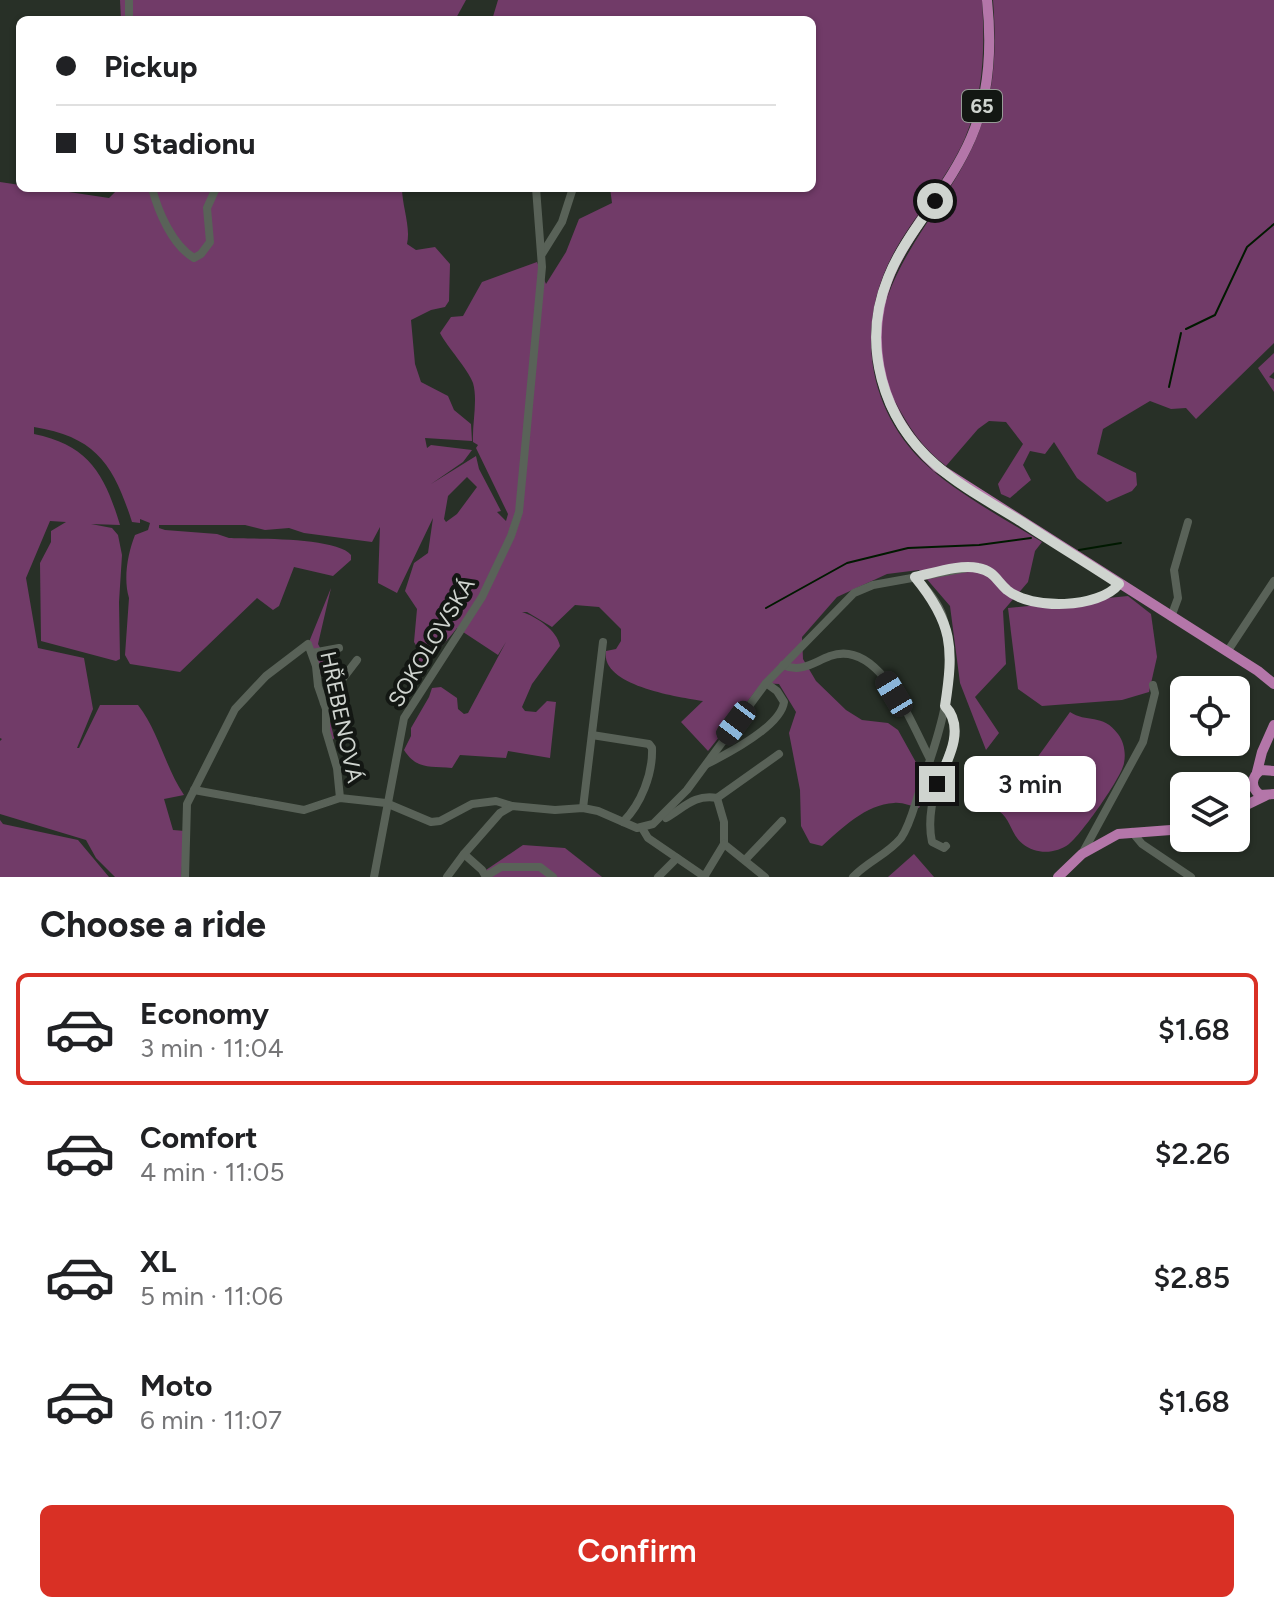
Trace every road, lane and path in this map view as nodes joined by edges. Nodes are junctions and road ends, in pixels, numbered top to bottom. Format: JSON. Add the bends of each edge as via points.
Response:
{"nodes":[{"id":1,"x":987,"y":0,"type":"edge"},
{"id":2,"x":153,"y":192,"type":"edge"},
{"id":3,"x":214,"y":192,"type":"edge"},
{"id":4,"x":536,"y":192,"type":"edge"},
{"id":5,"x":572,"y":192,"type":"edge"},
{"id":6,"x":542,"y":254,"type":"junction"},
{"id":7,"x":1188,"y":522,"type":"dead end"},
{"id":8,"x":915,"y":577,"type":"junction"},
{"id":9,"x":1274,"y":581,"type":"edge"},
{"id":10,"x":1119,"y":584,"type":"junction"},
{"id":11,"x":1171,"y":617,"type":"junction"},
{"id":12,"x":603,"y":642,"type":"dead end"},
{"id":13,"x":310,"y":648,"type":"junction"},
{"id":14,"x":339,"y":648,"type":"dead end"},
{"id":15,"x":1227,"y":652,"type":"junction"},
{"id":16,"x":357,"y":660,"type":"dead end"},
{"id":17,"x":783,"y":665,"type":"junction"},
{"id":18,"x":766,"y":683,"type":"junction"},
{"id":19,"x":1274,"y":684,"type":"edge"},
{"id":20,"x":1153,"y":685,"type":"dead end"},
{"id":21,"x":324,"y":703,"type":"junction"},
{"id":22,"x":945,"y":706,"type":"junction"},
{"id":23,"x":1274,"y":725,"type":"edge"},
{"id":24,"x":592,"y":735,"type":"junction"},
{"id":25,"x":1264,"y":747,"type":"junction"},
{"id":26,"x":779,"y":754,"type":"dead end"},
{"id":27,"x":930,"y":760,"type":"junction"},
{"id":28,"x":706,"y":764,"type":"junction"},
{"id":29,"x":1273,"y":770,"type":"edge"},
{"id":30,"x":1257,"y":772,"type":"junction"},
{"id":31,"x":1255,"y":789,"type":"junction"},
{"id":32,"x":194,"y":790,"type":"junction"},
{"id":33,"x":1269,"y":795,"type":"edge"},
{"id":34,"x":340,"y":798,"type":"junction"},
{"id":35,"x":717,"y":798,"type":"junction"},
{"id":36,"x":1250,"y":799,"type":"edge"},
{"id":37,"x":386,"y":803,"type":"junction"},
{"id":38,"x":1250,"y":803,"type":"edge"},
{"id":39,"x":512,"y":806,"type":"junction"},
{"id":40,"x":583,"y":808,"type":"junction"},
{"id":41,"x":658,"y":821,"type":"junction"},
{"id":42,"x":782,"y":821,"type":"dead end"},
{"id":43,"x":623,"y":822,"type":"junction"},
{"id":44,"x":642,"y":828,"type":"junction"},
{"id":45,"x":1170,"y":830,"type":"edge"},
{"id":46,"x":1132,"y":832,"type":"junction"},
{"id":47,"x":724,"y":844,"type":"junction"},
{"id":48,"x":946,"y":846,"type":"dead end"},
{"id":49,"x":464,"y":854,"type":"junction"},
{"id":50,"x":1082,"y":854,"type":"junction"},
{"id":51,"x":677,"y":858,"type":"junction"},
{"id":52,"x":745,"y":860,"type":"junction"},
{"id":53,"x":1176,"y":867,"type":"junction"},
{"id":54,"x":185,"y":877,"type":"edge"},
{"id":55,"x":374,"y":877,"type":"edge"},
{"id":56,"x":447,"y":877,"type":"edge"},
{"id":57,"x":486,"y":877,"type":"edge"},
{"id":58,"x":553,"y":877,"type":"edge"},
{"id":59,"x":658,"y":877,"type":"edge"},
{"id":60,"x":704,"y":877,"type":"edge"},
{"id":61,"x":765,"y":877,"type":"edge"},
{"id":62,"x":853,"y":877,"type":"edge"},
{"id":63,"x":1058,"y":877,"type":"edge"},
{"id":64,"x":1171,"y":877,"type":"edge"},
{"id":65,"x":1191,"y":877,"type":"edge"}],
"edges":[{"from":1,"to":10,"type":"main road","number":"65","via":[[988,71],[975,129],[897,258],[879,305],[879,373],[905,431],[927,457]]},
{"from":2,"to":3,"type":"street","via":[[163,220],[194,258],[210,242],[207,208]]},
{"from":4,"to":6,"type":"street","name":"SOKOLOVSKÁ"},
{"from":5,"to":6,"type":"street","via":[[562,222]]},
{"from":6,"to":37,"type":"street","name":"SOKOLOVSKÁ","via":[[515,525],[467,624],[404,718]]},
{"from":7,"to":11,"type":"street","via":[[1174,570],[1178,598]]},
{"from":8,"to":10,"type":"street","via":[[973,567],[996,575],[1008,590],[1034,602],[1062,604],[1095,598]]},
{"from":8,"to":17,"type":"street","via":[[854,593]]},
{"from":8,"to":22,"type":"street","via":[[943,616],[949,647]]},
{"from":9,"to":15,"type":"street"},
{"from":10,"to":11,"type":"main road","number":"65"},
{"from":11,"to":15,"type":"main road","number":"65"},
{"from":12,"to":24,"type":"street"},
{"from":13,"to":14,"type":"street"},
{"from":13,"to":21,"type":"street","name":"HŘEBENOVÁ"},
{"from":13,"to":32,"type":"street","via":[[279,665],[239,702]]},
{"from":15,"to":19,"type":"main road","number":"65"},
{"from":16,"to":21,"type":"street"},
{"from":17,"to":18,"type":"street"},
{"from":17,"to":27,"type":"street","via":[[801,669],[850,654],[872,663]]},
{"from":18,"to":28,"type":"street"},
{"from":18,"to":28,"type":"street","via":[[782,697],[781,712],[765,728]]},
{"from":20,"to":50,"type":"street","via":[[1143,742]]},
{"from":21,"to":34,"type":"street","name":"HŘEBENOVÁ"},
{"from":22,"to":27,"type":"street"},
{"from":22,"to":48,"type":"street","via":[[953,715],[954,735],[929,827],[932,842]]},
{"from":23,"to":25,"type":"main road"},
{"from":24,"to":40,"type":"street"},
{"from":24,"to":43,"type":"street","via":[[652,748],[646,784]]},
{"from":25,"to":29,"type":"main road"},
{"from":25,"to":30,"type":"main road"},
{"from":26,"to":35,"type":"street"},
{"from":27,"to":62,"type":"street","via":[[900,839]]},
{"from":28,"to":41,"type":"street"},
{"from":29,"to":30,"type":"main road"},
{"from":30,"to":31,"type":"main road"},
{"from":31,"to":33,"type":"main road"},
{"from":31,"to":36,"type":"main road"},
{"from":32,"to":34,"type":"street","via":[[304,810]]},
{"from":32,"to":54,"type":"street","via":[[187,804]]},
{"from":33,"to":38,"type":"main road"},
{"from":34,"to":37,"type":"street"},
{"from":35,"to":41,"type":"street","via":[[685,803]]},
{"from":35,"to":47,"type":"street"},
{"from":37,"to":39,"type":"street","via":[[431,822],[472,804],[496,801]]},
{"from":37,"to":55,"type":"street","name":"SOKOLOVSKÁ"},
{"from":39,"to":40,"type":"street"},
{"from":39,"to":49,"type":"street"},
{"from":40,"to":43,"type":"street"},
{"from":41,"to":44,"type":"street"},
{"from":42,"to":52,"type":"street"},
{"from":43,"to":44,"type":"street"},
{"from":44,"to":51,"type":"street"},
{"from":45,"to":46,"type":"main road"},
{"from":46,"to":50,"type":"main road","via":[[1108,838]]},
{"from":46,"to":53,"type":"street"},
{"from":47,"to":52,"type":"street"},
{"from":47,"to":60,"type":"street"},
{"from":49,"to":56,"type":"street"},
{"from":49,"to":57,"type":"street"},
{"from":50,"to":63,"type":"main road"},
{"from":51,"to":59,"type":"street"},
{"from":51,"to":60,"type":"street"},
{"from":52,"to":61,"type":"street"},
{"from":53,"to":64,"type":"street"},
{"from":53,"to":65,"type":"street"},
{"from":57,"to":58,"type":"street","via":[[501,867],[540,867]]}]}
